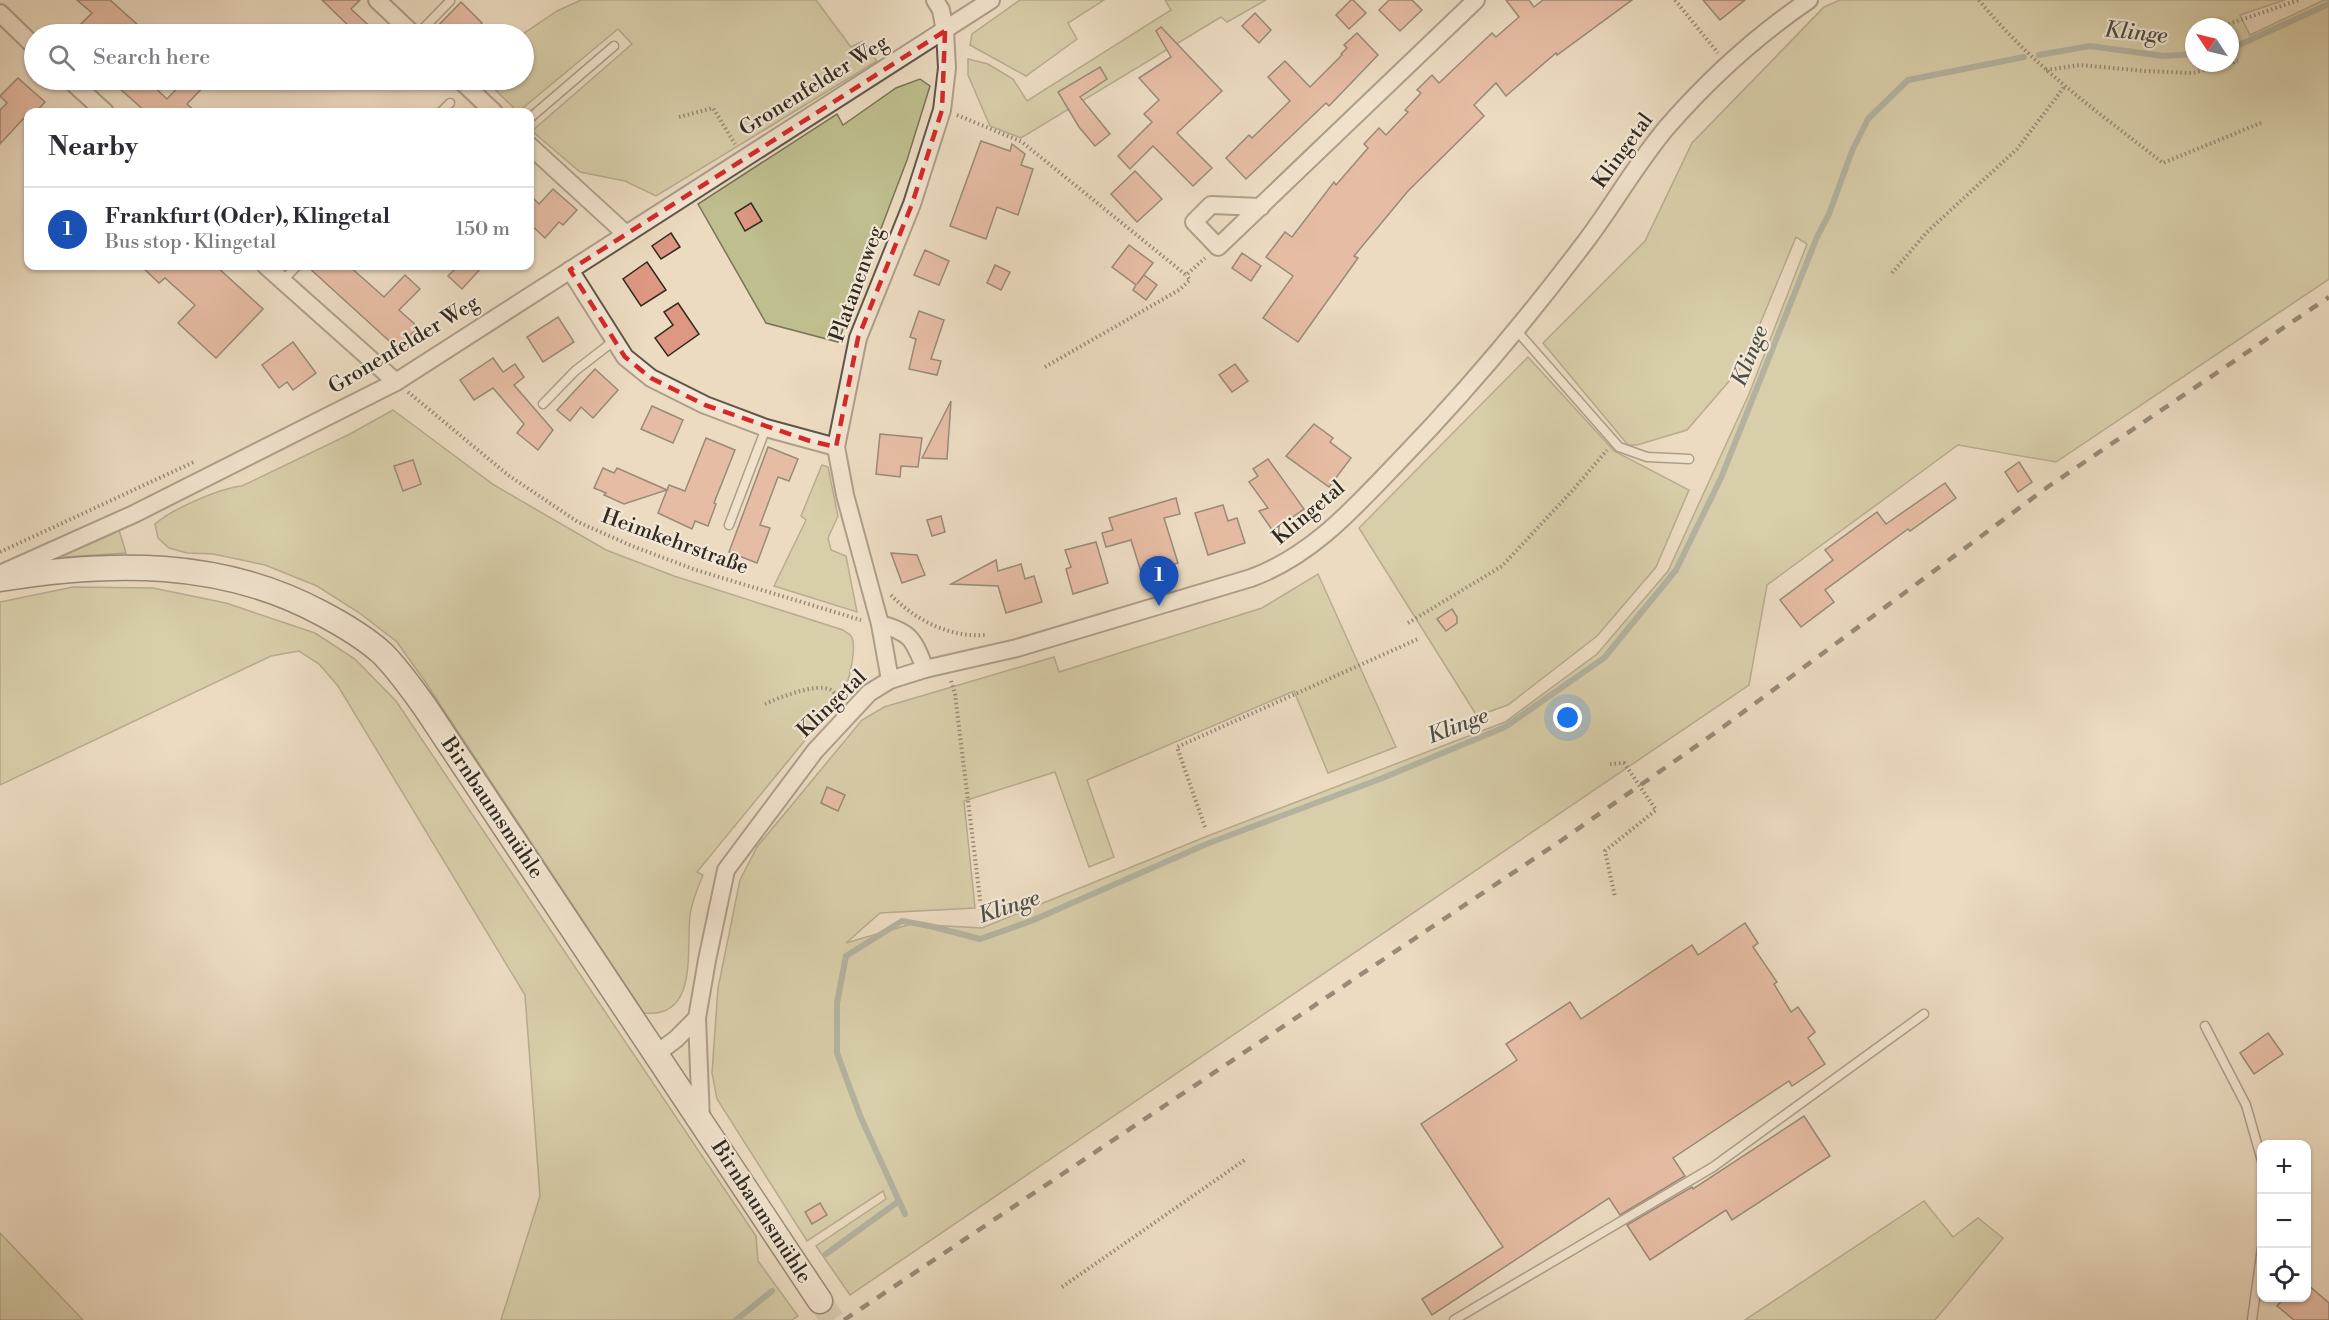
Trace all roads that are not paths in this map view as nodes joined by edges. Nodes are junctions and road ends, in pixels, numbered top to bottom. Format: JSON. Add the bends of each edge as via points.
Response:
{"nodes":[{"id":1,"x":377,"y":0,"type":"edge"},
{"id":2,"x":935,"y":0,"type":"edge"},
{"id":3,"x":991,"y":0,"type":"edge"},
{"id":4,"x":1476,"y":0,"type":"edge"},
{"id":5,"x":1809,"y":0,"type":"edge"},
{"id":6,"x":450,"y":1,"type":"edge"},
{"id":7,"x":0,"y":13,"type":"edge"},
{"id":8,"x":404,"y":24,"type":"edge"},
{"id":9,"x":426,"y":24,"type":"edge"},
{"id":10,"x":945,"y":31,"type":"junction"},
{"id":11,"x":24,"y":36,"type":"edge"},
{"id":12,"x":614,"y":46,"type":"dead end"},
{"id":13,"x":81,"y":90,"type":"edge"},
{"id":14,"x":471,"y":90,"type":"edge"},
{"id":15,"x":450,"y":103,"type":"dead end"},
{"id":16,"x":101,"y":108,"type":"edge"},
{"id":17,"x":445,"y":108,"type":"edge"},
{"id":18,"x":490,"y":108,"type":"edge"},
{"id":19,"x":534,"y":115,"type":"edge"},
{"id":20,"x":534,"y":150,"type":"edge"},
{"id":21,"x":1261,"y":207,"type":"junction"},
{"id":22,"x":626,"y":234,"type":"junction"},
{"id":23,"x":271,"y":270,"type":"edge"},
{"id":24,"x":293,"y":270,"type":"edge"},
{"id":25,"x":570,"y":270,"type":"junction"},
{"id":26,"x":282,"y":281,"type":"junction"},
{"id":27,"x":1517,"y":331,"type":"junction"},
{"id":28,"x":615,"y":340,"type":"junction"},
{"id":29,"x":396,"y":382,"type":"junction"},
{"id":30,"x":543,"y":404,"type":"dead end"},
{"id":31,"x":766,"y":428,"type":"junction"},
{"id":32,"x":836,"y":447,"type":"junction"},
{"id":33,"x":1689,"y":459,"type":"dead end"},
{"id":34,"x":729,"y":525,"type":"dead end"},
{"id":35,"x":0,"y":574,"type":"edge"},
{"id":36,"x":0,"y":579,"type":"edge"},
{"id":37,"x":880,"y":624,"type":"junction"},
{"id":38,"x":925,"y":669,"type":"junction"},
{"id":39,"x":890,"y":680,"type":"junction"},
{"id":40,"x":1924,"y":1014,"type":"dead end"},
{"id":41,"x":697,"y":1018,"type":"junction"},
{"id":42,"x":2205,"y":1026,"type":"dead end"},
{"id":43,"x":656,"y":1054,"type":"junction"},
{"id":44,"x":702,"y":1122,"type":"junction"},
{"id":45,"x":2257,"y":1144,"type":"edge"},
{"id":46,"x":2257,"y":1284,"type":"edge"},
{"id":47,"x":820,"y":1301,"type":"tunnel mouth"},
{"id":48,"x":1454,"y":1320,"type":"edge"},
{"id":49,"x":2252,"y":1320,"type":"edge"}],
"edges":[{"from":1,"to":8,"type":"street"},
{"from":2,"to":10,"type":"street","name":"Platanenweg"},
{"from":3,"to":10,"type":"street","name":"Gronenfelder Weg"},
{"from":4,"to":21,"type":"street"},
{"from":5,"to":27,"type":"street","name":"Klingetal","via":[[1721,57]]},
{"from":6,"to":9,"type":"lane"},
{"from":7,"to":11,"type":"street"},
{"from":10,"to":22,"type":"street","name":"Gronenfelder Weg"},
{"from":10,"to":32,"type":"street","name":"Platanenweg","via":[[947,68],[942,110],[912,204],[858,338]]},
{"from":12,"to":19,"type":"lane"},
{"from":13,"to":16,"type":"street"},
{"from":14,"to":18,"type":"street"},
{"from":15,"to":17,"type":"lane"},
{"from":20,"to":22,"type":"street"},
{"from":21,"to":21,"type":"street","via":[[1218,247],[1194,222],[1211,205]]},
{"from":22,"to":25,"type":"street","name":"Gronenfelder Weg"},
{"from":23,"to":26,"type":"street"},
{"from":24,"to":26,"type":"lane"},
{"from":25,"to":28,"type":"street"},
{"from":25,"to":29,"type":"street","name":"Gronenfelder Weg"},
{"from":26,"to":29,"type":"street"},
{"from":27,"to":33,"type":"lane","via":[[1619,447],[1647,457]]},
{"from":27,"to":38,"type":"street","name":"Klingetal","via":[[1348,514],[1300,554],[1273,570],[1017,648]]},
{"from":28,"to":30,"type":"lane","via":[[575,371]]},
{"from":28,"to":31,"type":"street","via":[[625,357],[668,388]]},
{"from":29,"to":35,"type":"street","name":"Gronenfelder Weg","via":[[134,514]]},
{"from":31,"to":32,"type":"street"},
{"from":31,"to":34,"type":"lane"},
{"from":32,"to":37,"type":"street","name":"Platanenweg"},
{"from":36,"to":43,"type":"main road","name":"Birnbaumsmühle","via":[[90,568],[144,567],[195,572],[245,581],[297,600],[339,622],[381,653],[425,707]]},
{"from":37,"to":38,"type":"street","via":[[902,630],[917,648]]},
{"from":37,"to":39,"type":"street","name":"Platanenweg"},
{"from":38,"to":39,"type":"street","name":"Klingetal"},
{"from":39,"to":41,"type":"street","name":"Klingetal","via":[[869,693],[815,751],[726,870]]},
{"from":40,"to":48,"type":"lane","via":[[1713,1167]]},
{"from":41,"to":43,"type":"street"},
{"from":41,"to":44,"type":"street","name":"Klingetal"},
{"from":42,"to":45,"type":"lane","via":[[2246,1105]]},
{"from":43,"to":44,"type":"main road","name":"Birnbaumsmühle"},
{"from":44,"to":47,"type":"main road","name":"Birnbaumsmühle"},
{"from":46,"to":49,"type":"lane"}]}
